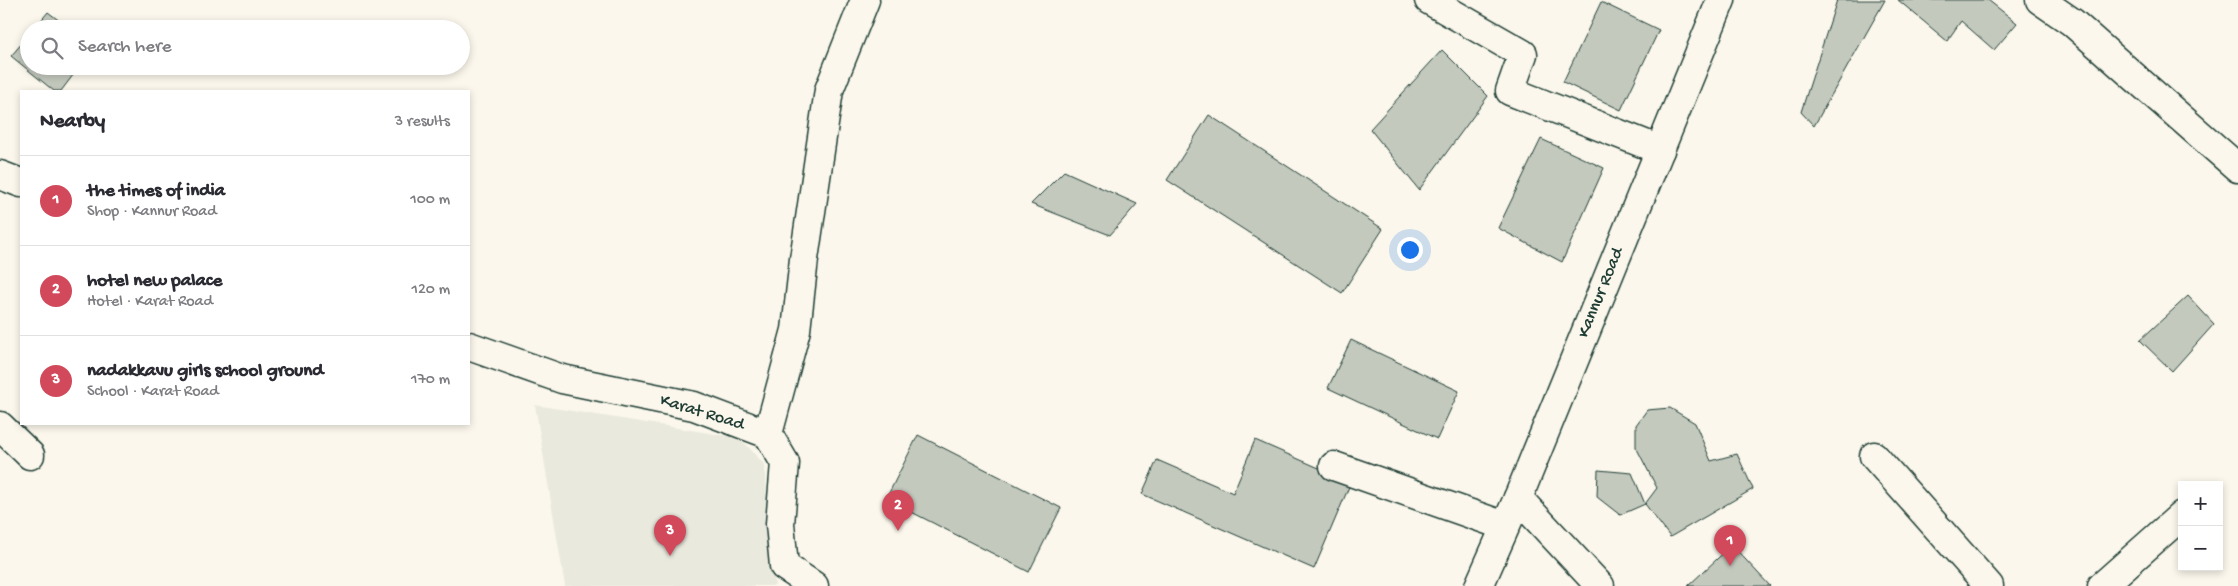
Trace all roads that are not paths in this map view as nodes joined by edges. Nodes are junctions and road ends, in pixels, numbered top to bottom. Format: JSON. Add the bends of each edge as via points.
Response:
{"nodes":[{"id":1,"x":865,"y":0,"type":"edge"},
{"id":2,"x":1429,"y":0,"type":"edge"},
{"id":3,"x":1721,"y":0,"type":"edge"},
{"id":4,"x":2040,"y":0,"type":"edge"},
{"id":5,"x":1660,"y":150,"type":"junction"},
{"id":6,"x":2238,"y":168,"type":"edge"},
{"id":7,"x":0,"y":175,"type":"edge"},
{"id":8,"x":20,"y":183,"type":"edge"},
{"id":9,"x":470,"y":346,"type":"edge"},
{"id":10,"x":0,"y":426,"type":"edge"},
{"id":11,"x":768,"y":434,"type":"junction"},
{"id":12,"x":30,"y":455,"type":"dead end"},
{"id":13,"x":1874,"y":456,"type":"dead end"},
{"id":14,"x":1334,"y":466,"type":"dead end"},
{"id":15,"x":1518,"y":498,"type":"junction"},
{"id":16,"x":2178,"y":519,"type":"edge"},
{"id":17,"x":1506,"y":526,"type":"junction"},
{"id":18,"x":814,"y":586,"type":"edge"},
{"id":19,"x":1479,"y":586,"type":"edge"},
{"id":20,"x":1600,"y":586,"type":"edge"},
{"id":21,"x":1989,"y":586,"type":"edge"},
{"id":22,"x":2102,"y":586,"type":"edge"}],
"edges":[{"from":1,"to":11,"type":"street","via":[[829,90],[796,330]]},
{"from":2,"to":5,"type":"street","via":[[1523,54],[1510,91]]},
{"from":3,"to":5,"type":"street","name":"Kannur Road"},
{"from":4,"to":6,"type":"street","via":[[2072,22]]},
{"from":5,"to":15,"type":"street","name":"Kannur Road"},
{"from":7,"to":8,"type":"street"},
{"from":9,"to":11,"type":"street","name":"Karat Road","via":[[562,379],[694,406]]},
{"from":10,"to":12,"type":"street"},
{"from":11,"to":18,"type":"street","name":"Karat Road","via":[[785,463],[780,524],[784,566]]},
{"from":13,"to":21,"type":"street"},
{"from":14,"to":17,"type":"street"},
{"from":15,"to":17,"type":"street","name":"Kannur Road"},
{"from":15,"to":20,"type":"street"},
{"from":16,"to":22,"type":"street"},
{"from":17,"to":19,"type":"street","name":"Kannur Road"}]}
